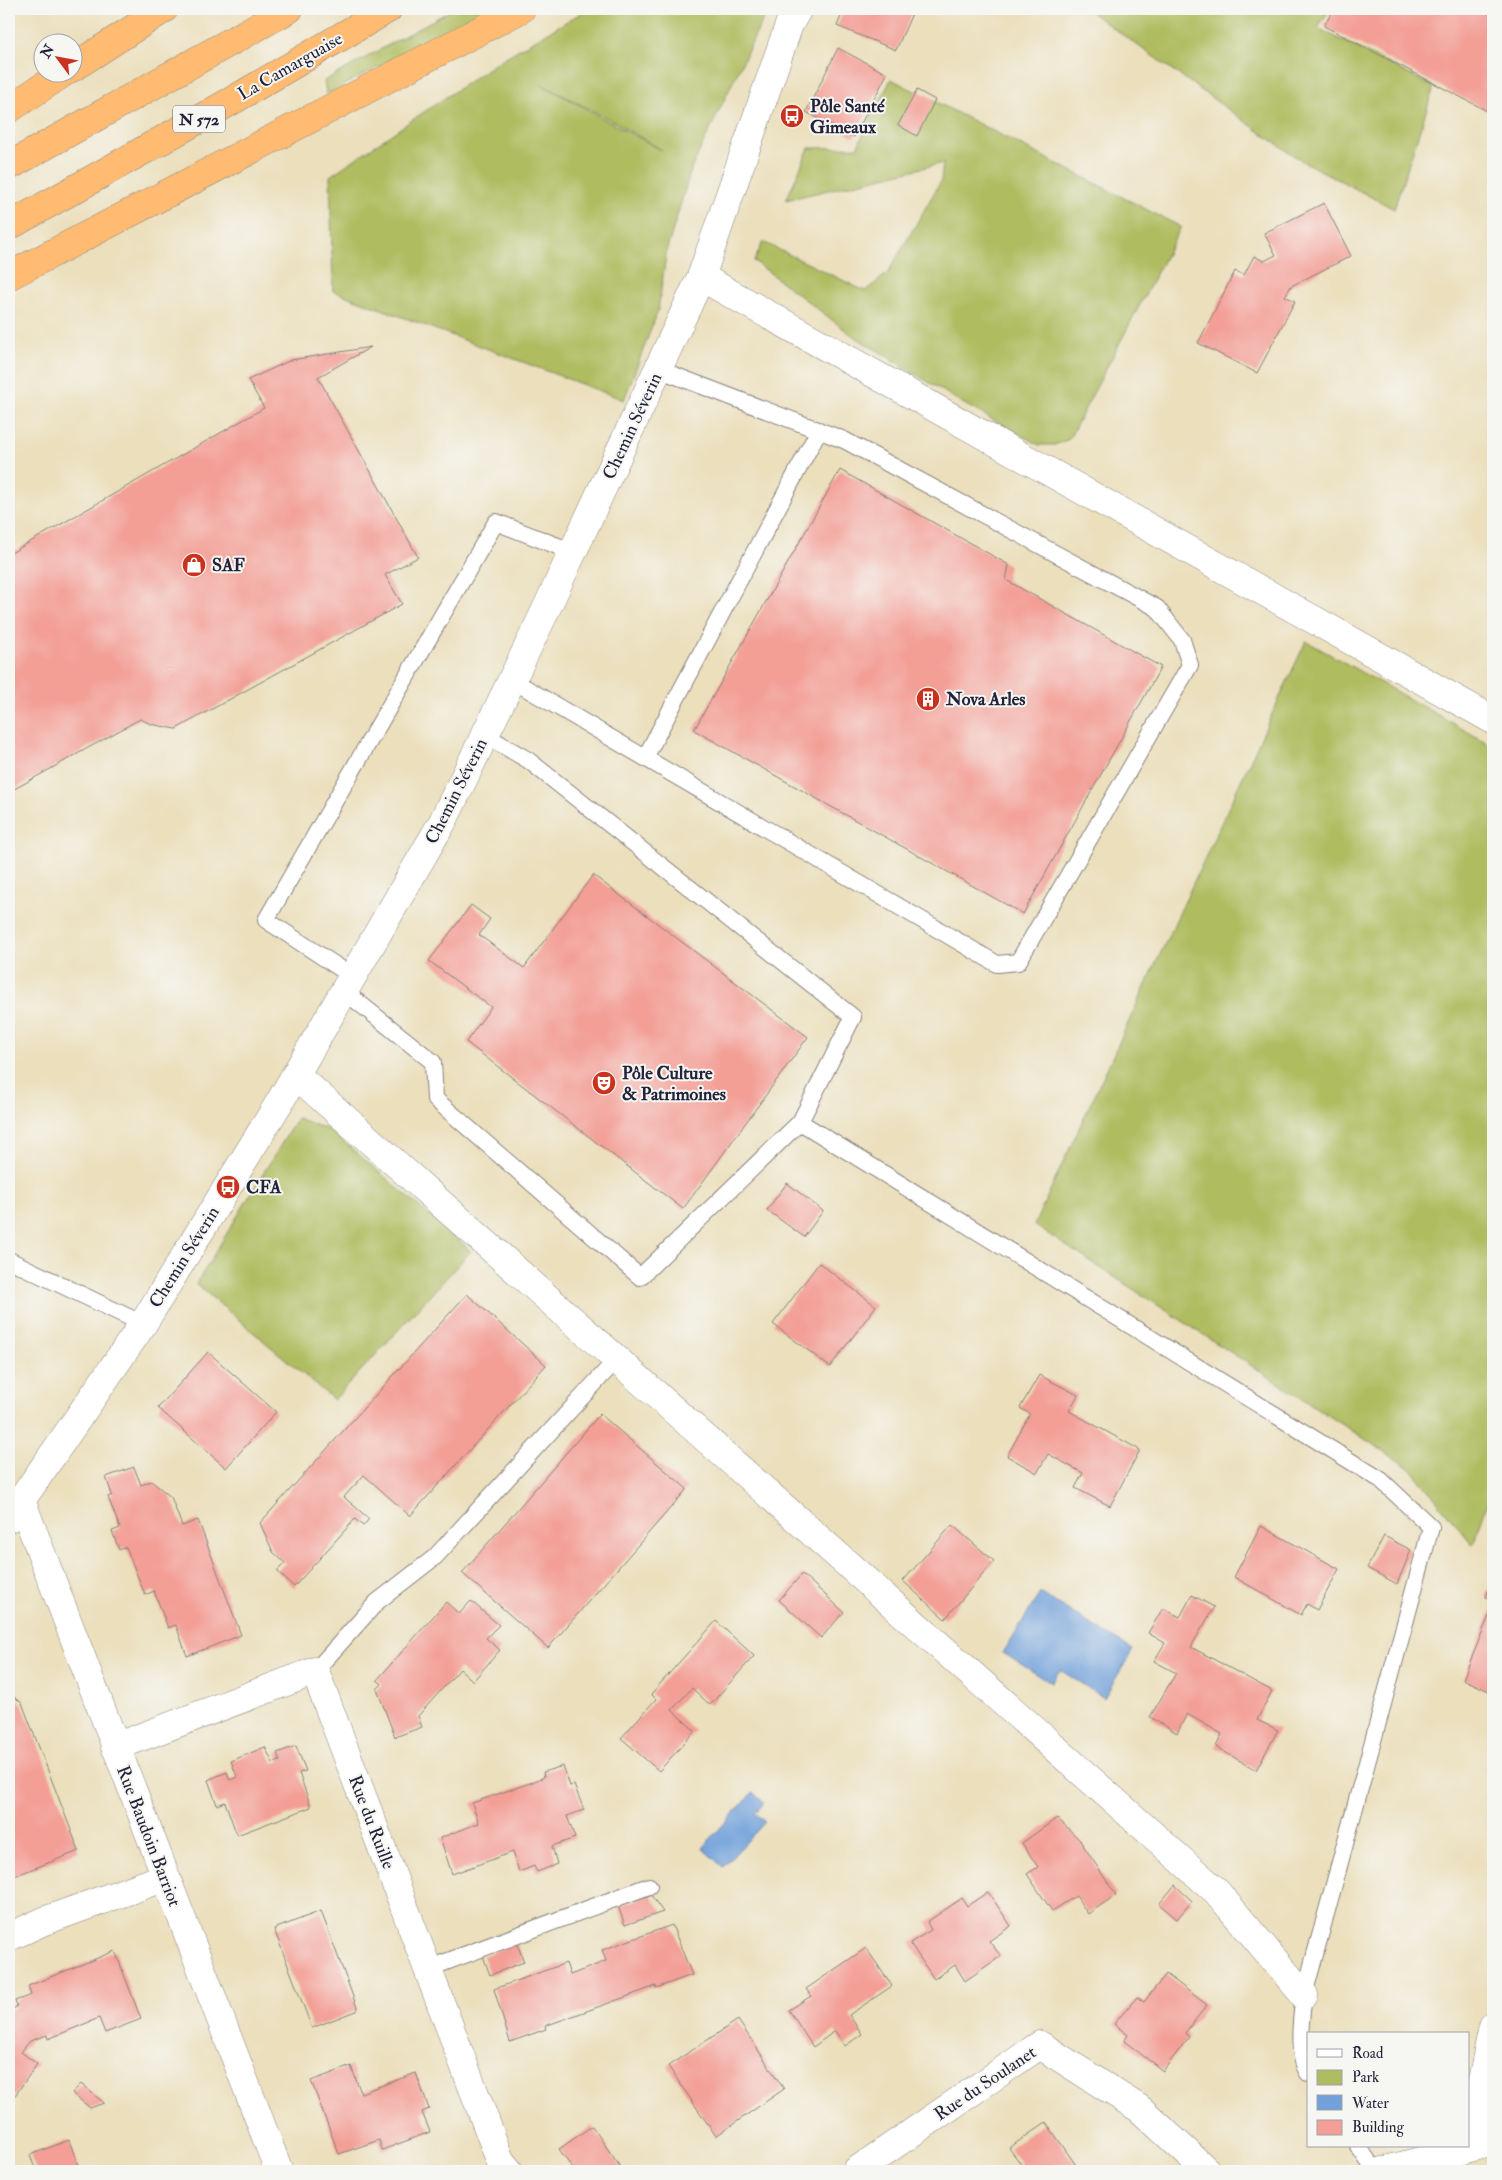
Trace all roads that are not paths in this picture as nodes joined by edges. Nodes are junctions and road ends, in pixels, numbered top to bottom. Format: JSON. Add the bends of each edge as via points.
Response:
{"nodes":[{"id":1,"x":164,"y":9,"type":"edge"},
{"id":2,"x":289,"y":9,"type":"edge"},
{"id":3,"x":388,"y":9,"type":"edge"},
{"id":4,"x":521,"y":9,"type":"edge"},
{"id":5,"x":798,"y":9,"type":"edge"},
{"id":6,"x":82,"y":62,"type":"edge"},
{"id":7,"x":50,"y":82,"type":"edge"},
{"id":8,"x":9,"y":109,"type":"edge"},
{"id":9,"x":9,"y":166,"type":"edge"},
{"id":10,"x":9,"y":226,"type":"edge"},
{"id":11,"x":9,"y":276,"type":"edge"},
{"id":12,"x":700,"y":277,"type":"junction"},
{"id":13,"x":658,"y":369,"type":"junction"},
{"id":14,"x":819,"y":430,"type":"junction"},
{"id":15,"x":573,"y":552,"type":"junction"},
{"id":16,"x":512,"y":680,"type":"junction"},
{"id":17,"x":1493,"y":720,"type":"edge"},
{"id":18,"x":485,"y":735,"type":"junction"},
{"id":19,"x":646,"y":756,"type":"junction"},
{"id":20,"x":348,"y":984,"type":"junction"},
{"id":21,"x":296,"y":1075,"type":"junction"},
{"id":22,"x":800,"y":1122,"type":"junction"},
{"id":23,"x":9,"y":1260,"type":"edge"},
{"id":24,"x":143,"y":1324,"type":"junction"},
{"id":25,"x":617,"y":1359,"type":"junction"},
{"id":26,"x":15,"y":1509,"type":"edge"},
{"id":27,"x":315,"y":1670,"type":"junction"},
{"id":28,"x":115,"y":1747,"type":"junction"},
{"id":29,"x":166,"y":1877,"type":"junction"},
{"id":30,"x":649,"y":1886,"type":"dead end"},
{"id":31,"x":9,"y":1937,"type":"edge"},
{"id":32,"x":427,"y":1969,"type":"junction"},
{"id":33,"x":1304,"y":1995,"type":"junction"},
{"id":34,"x":1493,"y":2026,"type":"edge"},
{"id":35,"x":1307,"y":2072,"type":"edge"},
{"id":36,"x":1488,"y":2143,"type":"edge"},
{"id":37,"x":1359,"y":2148,"type":"edge"},
{"id":38,"x":1469,"y":2148,"type":"edge"},
{"id":39,"x":1470,"y":2148,"type":"edge"},
{"id":40,"x":279,"y":2171,"type":"edge"},
{"id":41,"x":509,"y":2171,"type":"edge"},
{"id":42,"x":856,"y":2171,"type":"edge"},
{"id":43,"x":1206,"y":2171,"type":"edge"},
{"id":44,"x":1375,"y":2171,"type":"edge"},
{"id":45,"x":1382,"y":2171,"type":"edge"}],
"edges":[{"from":1,"to":6,"type":"highway"},
{"from":2,"to":9,"type":"highway"},
{"from":3,"to":10,"type":"highway","name":"La Camarguaise","number":"N 572"},
{"from":4,"to":11,"type":"highway"},
{"from":5,"to":12,"type":"street","name":"Chemin Séverin","via":[[789,25]]},
{"from":7,"to":8,"type":"highway"},
{"from":12,"to":13,"type":"street","name":"Chemin Séverin"},
{"from":12,"to":17,"type":"street"},
{"from":13,"to":14,"type":"lane"},
{"from":13,"to":15,"type":"street","name":"Chemin Séverin"},
{"from":14,"to":19,"type":"lane"},
{"from":14,"to":19,"type":"lane","via":[[844,440],[1157,608],[1182,640],[1190,665],[1018,962],[998,964]]},
{"from":15,"to":16,"type":"street","name":"Chemin Séverin"},
{"from":15,"to":20,"type":"lane","via":[[496,522],[266,920]]},
{"from":16,"to":18,"type":"street","name":"Chemin Séverin"},
{"from":16,"to":19,"type":"lane"},
{"from":18,"to":20,"type":"street","name":"Chemin Séverin","via":[[443,821]]},
{"from":18,"to":22,"type":"lane","via":[[528,760],[853,1017]]},
{"from":20,"to":21,"type":"street","name":"Chemin Séverin"},
{"from":20,"to":22,"type":"lane","via":[[433,1062],[435,1099],[640,1278]]},
{"from":21,"to":24,"type":"street","name":"Chemin Séverin"},
{"from":21,"to":25,"type":"street"},
{"from":22,"to":33,"type":"lane","via":[[1381,1480],[1431,1527]]},
{"from":23,"to":24,"type":"lane"},
{"from":24,"to":26,"type":"street","name":"Chemin Séverin"},
{"from":25,"to":27,"type":"lane","via":[[435,1557],[377,1602]]},
{"from":25,"to":33,"type":"street","via":[[1216,1891]]},
{"from":26,"to":28,"type":"street","name":"Rue Baudoin Barriot"},
{"from":27,"to":28,"type":"street"},
{"from":27,"to":32,"type":"street","name":"Rue du Ruille"},
{"from":28,"to":29,"type":"street","name":"Rue Baudoin Barriot"},
{"from":29,"to":31,"type":"street"},
{"from":29,"to":40,"type":"street","name":"Rue Baudoin Barriot"},
{"from":30,"to":32,"type":"lane"},
{"from":32,"to":41,"type":"street","name":"Rue du Ruille","via":[[500,2160]]},
{"from":33,"to":35,"type":"lane","via":[[1300,2026],[1303,2066]]},
{"from":34,"to":36,"type":"street","via":[[1479,2095]]},
{"from":36,"to":39,"type":"street"},
{"from":37,"to":44,"type":"lane"},
{"from":38,"to":45,"type":"street"},
{"from":42,"to":43,"type":"street","name":"Rue du Soulanet","via":[[1040,2045],[1140,2108]]}]}
